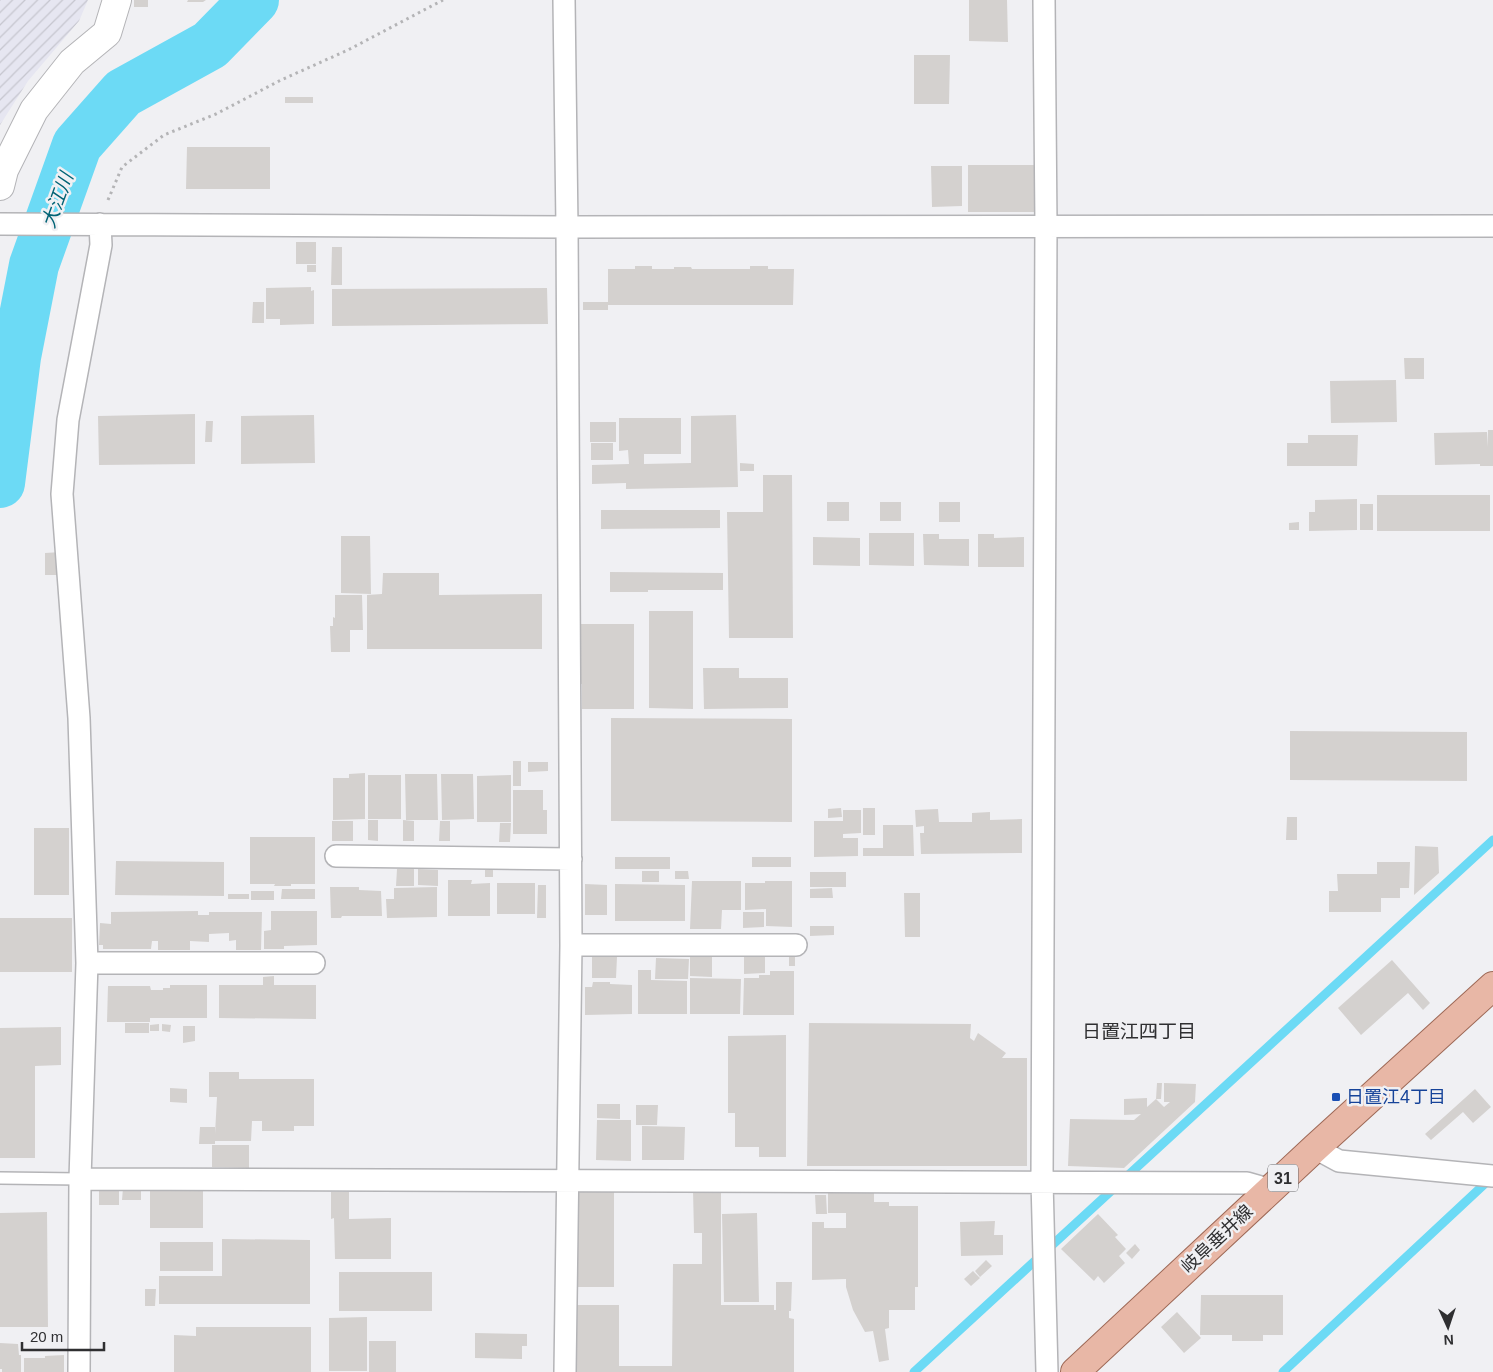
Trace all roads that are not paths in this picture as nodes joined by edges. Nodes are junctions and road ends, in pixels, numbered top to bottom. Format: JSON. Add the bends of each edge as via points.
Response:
{"nodes":[{"id":1,"x":117,"y":0,"type":"edge"},
{"id":2,"x":564,"y":0,"type":"edge"},
{"id":3,"x":1044,"y":0,"type":"edge"},
{"id":4,"x":0,"y":186,"type":"edge"},
{"id":5,"x":8,"y":224,"type":"edge"},
{"id":6,"x":92,"y":225,"type":"junction"},
{"id":7,"x":1046,"y":225,"type":"junction"},
{"id":8,"x":1493,"y":226,"type":"edge"},
{"id":9,"x":567,"y":227,"type":"junction"},
{"id":10,"x":336,"y":856,"type":"dead end"},
{"id":11,"x":571,"y":859,"type":"junction"},
{"id":12,"x":572,"y":945,"type":"junction"},
{"id":13,"x":796,"y":945,"type":"dead end"},
{"id":14,"x":87,"y":964,"type":"junction"},
{"id":15,"x":314,"y":964,"type":"dead end"},
{"id":16,"x":1493,"y":986,"type":"edge"},
{"id":17,"x":1315,"y":1148,"type":"junction"},
{"id":18,"x":1493,"y":1176,"type":"edge"},
{"id":19,"x":0,"y":1178,"type":"edge"},
{"id":20,"x":80,"y":1178,"type":"junction"},
{"id":21,"x":567,"y":1180,"type":"junction"},
{"id":22,"x":1042,"y":1181,"type":"junction"},
{"id":23,"x":1271,"y":1190,"type":"junction"},
{"id":24,"x":79,"y":1372,"type":"edge"},
{"id":25,"x":565,"y":1372,"type":"edge"},
{"id":26,"x":1047,"y":1372,"type":"edge"},
{"id":27,"x":1076,"y":1372,"type":"edge"}],
"edges":[{"from":1,"to":4,"type":"street","via":[[107,33],[72,62],[34,110],[4,170]]},
{"from":2,"to":9,"type":"street"},
{"from":3,"to":7,"type":"street"},
{"from":5,"to":6,"type":"street"},
{"from":6,"to":9,"type":"street"},
{"from":6,"to":14,"type":"street","via":[[101,245],[68,420],[62,494],[79,718]]},
{"from":7,"to":8,"type":"street"},
{"from":7,"to":9,"type":"street"},
{"from":7,"to":22,"type":"street"},
{"from":9,"to":11,"type":"street"},
{"from":10,"to":11,"type":"street"},
{"from":11,"to":12,"type":"street"},
{"from":12,"to":13,"type":"street"},
{"from":12,"to":21,"type":"street"},
{"from":14,"to":15,"type":"street"},
{"from":14,"to":20,"type":"street"},
{"from":16,"to":17,"type":"main road","name":"岐阜垂井線","number":"31"},
{"from":17,"to":18,"type":"street","via":[[1338,1161]]},
{"from":17,"to":23,"type":"main road","name":"岐阜垂井線","number":"31"},
{"from":19,"to":20,"type":"lane"},
{"from":20,"to":21,"type":"street"},
{"from":20,"to":24,"type":"street"},
{"from":21,"to":22,"type":"street"},
{"from":21,"to":25,"type":"street"},
{"from":22,"to":23,"type":"street","via":[[1247,1183]]},
{"from":22,"to":26,"type":"street"},
{"from":23,"to":27,"type":"main road","name":"岐阜垂井線","number":"31"}]}
